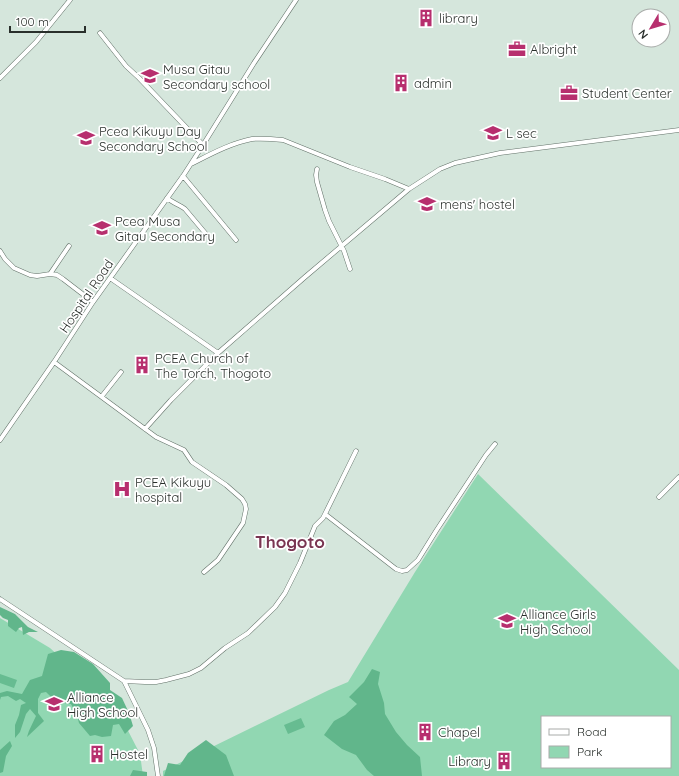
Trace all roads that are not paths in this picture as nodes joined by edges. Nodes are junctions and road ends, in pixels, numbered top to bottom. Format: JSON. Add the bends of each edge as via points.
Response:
{"nodes":[{"id":1,"x":70,"y":0,"type":"edge"},
{"id":2,"x":296,"y":0,"type":"edge"},
{"id":3,"x":100,"y":33,"type":"dead end"},
{"id":4,"x":0,"y":78,"type":"edge"},
{"id":5,"x":679,"y":130,"type":"edge"},
{"id":6,"x":203,"y":145,"type":"junction"},
{"id":7,"x":191,"y":164,"type":"junction"},
{"id":8,"x":317,"y":169,"type":"dead end"},
{"id":9,"x":183,"y":176,"type":"junction"},
{"id":10,"x":409,"y":189,"type":"junction"},
{"id":11,"x":167,"y":198,"type":"junction"},
{"id":12,"x":206,"y":234,"type":"dead end"},
{"id":13,"x":236,"y":240,"type":"dead end"},
{"id":14,"x":69,"y":246,"type":"dead end"},
{"id":15,"x":341,"y":246,"type":"junction"},
{"id":16,"x":0,"y":251,"type":"edge"},
{"id":17,"x":350,"y":269,"type":"dead end"},
{"id":18,"x":50,"y":274,"type":"junction"},
{"id":19,"x":110,"y":278,"type":"junction"},
{"id":20,"x":93,"y":302,"type":"junction"},
{"id":21,"x":218,"y":353,"type":"junction"},
{"id":22,"x":54,"y":362,"type":"junction"},
{"id":23,"x":121,"y":372,"type":"dead end"},
{"id":24,"x":102,"y":396,"type":"junction"},
{"id":25,"x":145,"y":429,"type":"junction"},
{"id":26,"x":0,"y":440,"type":"edge"},
{"id":27,"x":496,"y":444,"type":"dead end"},
{"id":28,"x":356,"y":451,"type":"dead end"},
{"id":29,"x":679,"y":477,"type":"edge"},
{"id":30,"x":659,"y":497,"type":"dead end"},
{"id":31,"x":325,"y":514,"type":"junction"},
{"id":32,"x":204,"y":572,"type":"dead end"},
{"id":33,"x":0,"y":599,"type":"edge"},
{"id":34,"x":124,"y":680,"type":"junction"},
{"id":35,"x":158,"y":776,"type":"edge"}],
"edges":[{"from":1,"to":4,"type":"street","via":[[36,42]]},
{"from":2,"to":6,"type":"street","name":"Hospital Road"},
{"from":3,"to":6,"type":"street","via":[[126,66]]},
{"from":5,"to":10,"type":"street","via":[[500,153],[440,169]]},
{"from":6,"to":7,"type":"street","name":"Hospital Road"},
{"from":7,"to":9,"type":"street","name":"Hospital Road"},
{"from":7,"to":10,"type":"street","via":[[229,146],[253,139],[283,140]]},
{"from":8,"to":15,"type":"street","via":[[317,182],[325,210]]},
{"from":9,"to":11,"type":"street","name":"Hospital Road"},
{"from":9,"to":13,"type":"street"},
{"from":10,"to":15,"type":"street"},
{"from":11,"to":12,"type":"street","via":[[172,203],[182,206]]},
{"from":11,"to":19,"type":"street","name":"Hospital Road"},
{"from":14,"to":18,"type":"street"},
{"from":15,"to":17,"type":"street"},
{"from":15,"to":21,"type":"street"},
{"from":16,"to":18,"type":"street","via":[[14,268],[30,275]]},
{"from":18,"to":20,"type":"street","via":[[57,275]]},
{"from":19,"to":20,"type":"street","name":"Hospital Road"},
{"from":19,"to":21,"type":"street"},
{"from":20,"to":22,"type":"street","name":"Hospital Road"},
{"from":21,"to":25,"type":"street"},
{"from":22,"to":24,"type":"street"},
{"from":22,"to":26,"type":"street","name":"Hospital Road"},
{"from":23,"to":24,"type":"street"},
{"from":24,"to":25,"type":"street"},
{"from":25,"to":32,"type":"street","via":[[184,450],[192,462],[226,485],[245,504],[243,523],[218,560]]},
{"from":27,"to":31,"type":"street","via":[[486,455],[418,560],[408,570],[396,569]]},
{"from":28,"to":31,"type":"street"},
{"from":29,"to":30,"type":"street"},
{"from":31,"to":34,"type":"street","via":[[315,526],[285,593],[275,607],[248,633],[189,674],[156,682]]},
{"from":33,"to":34,"type":"street"},
{"from":34,"to":35,"type":"street","via":[[148,730],[154,748]]}]}
